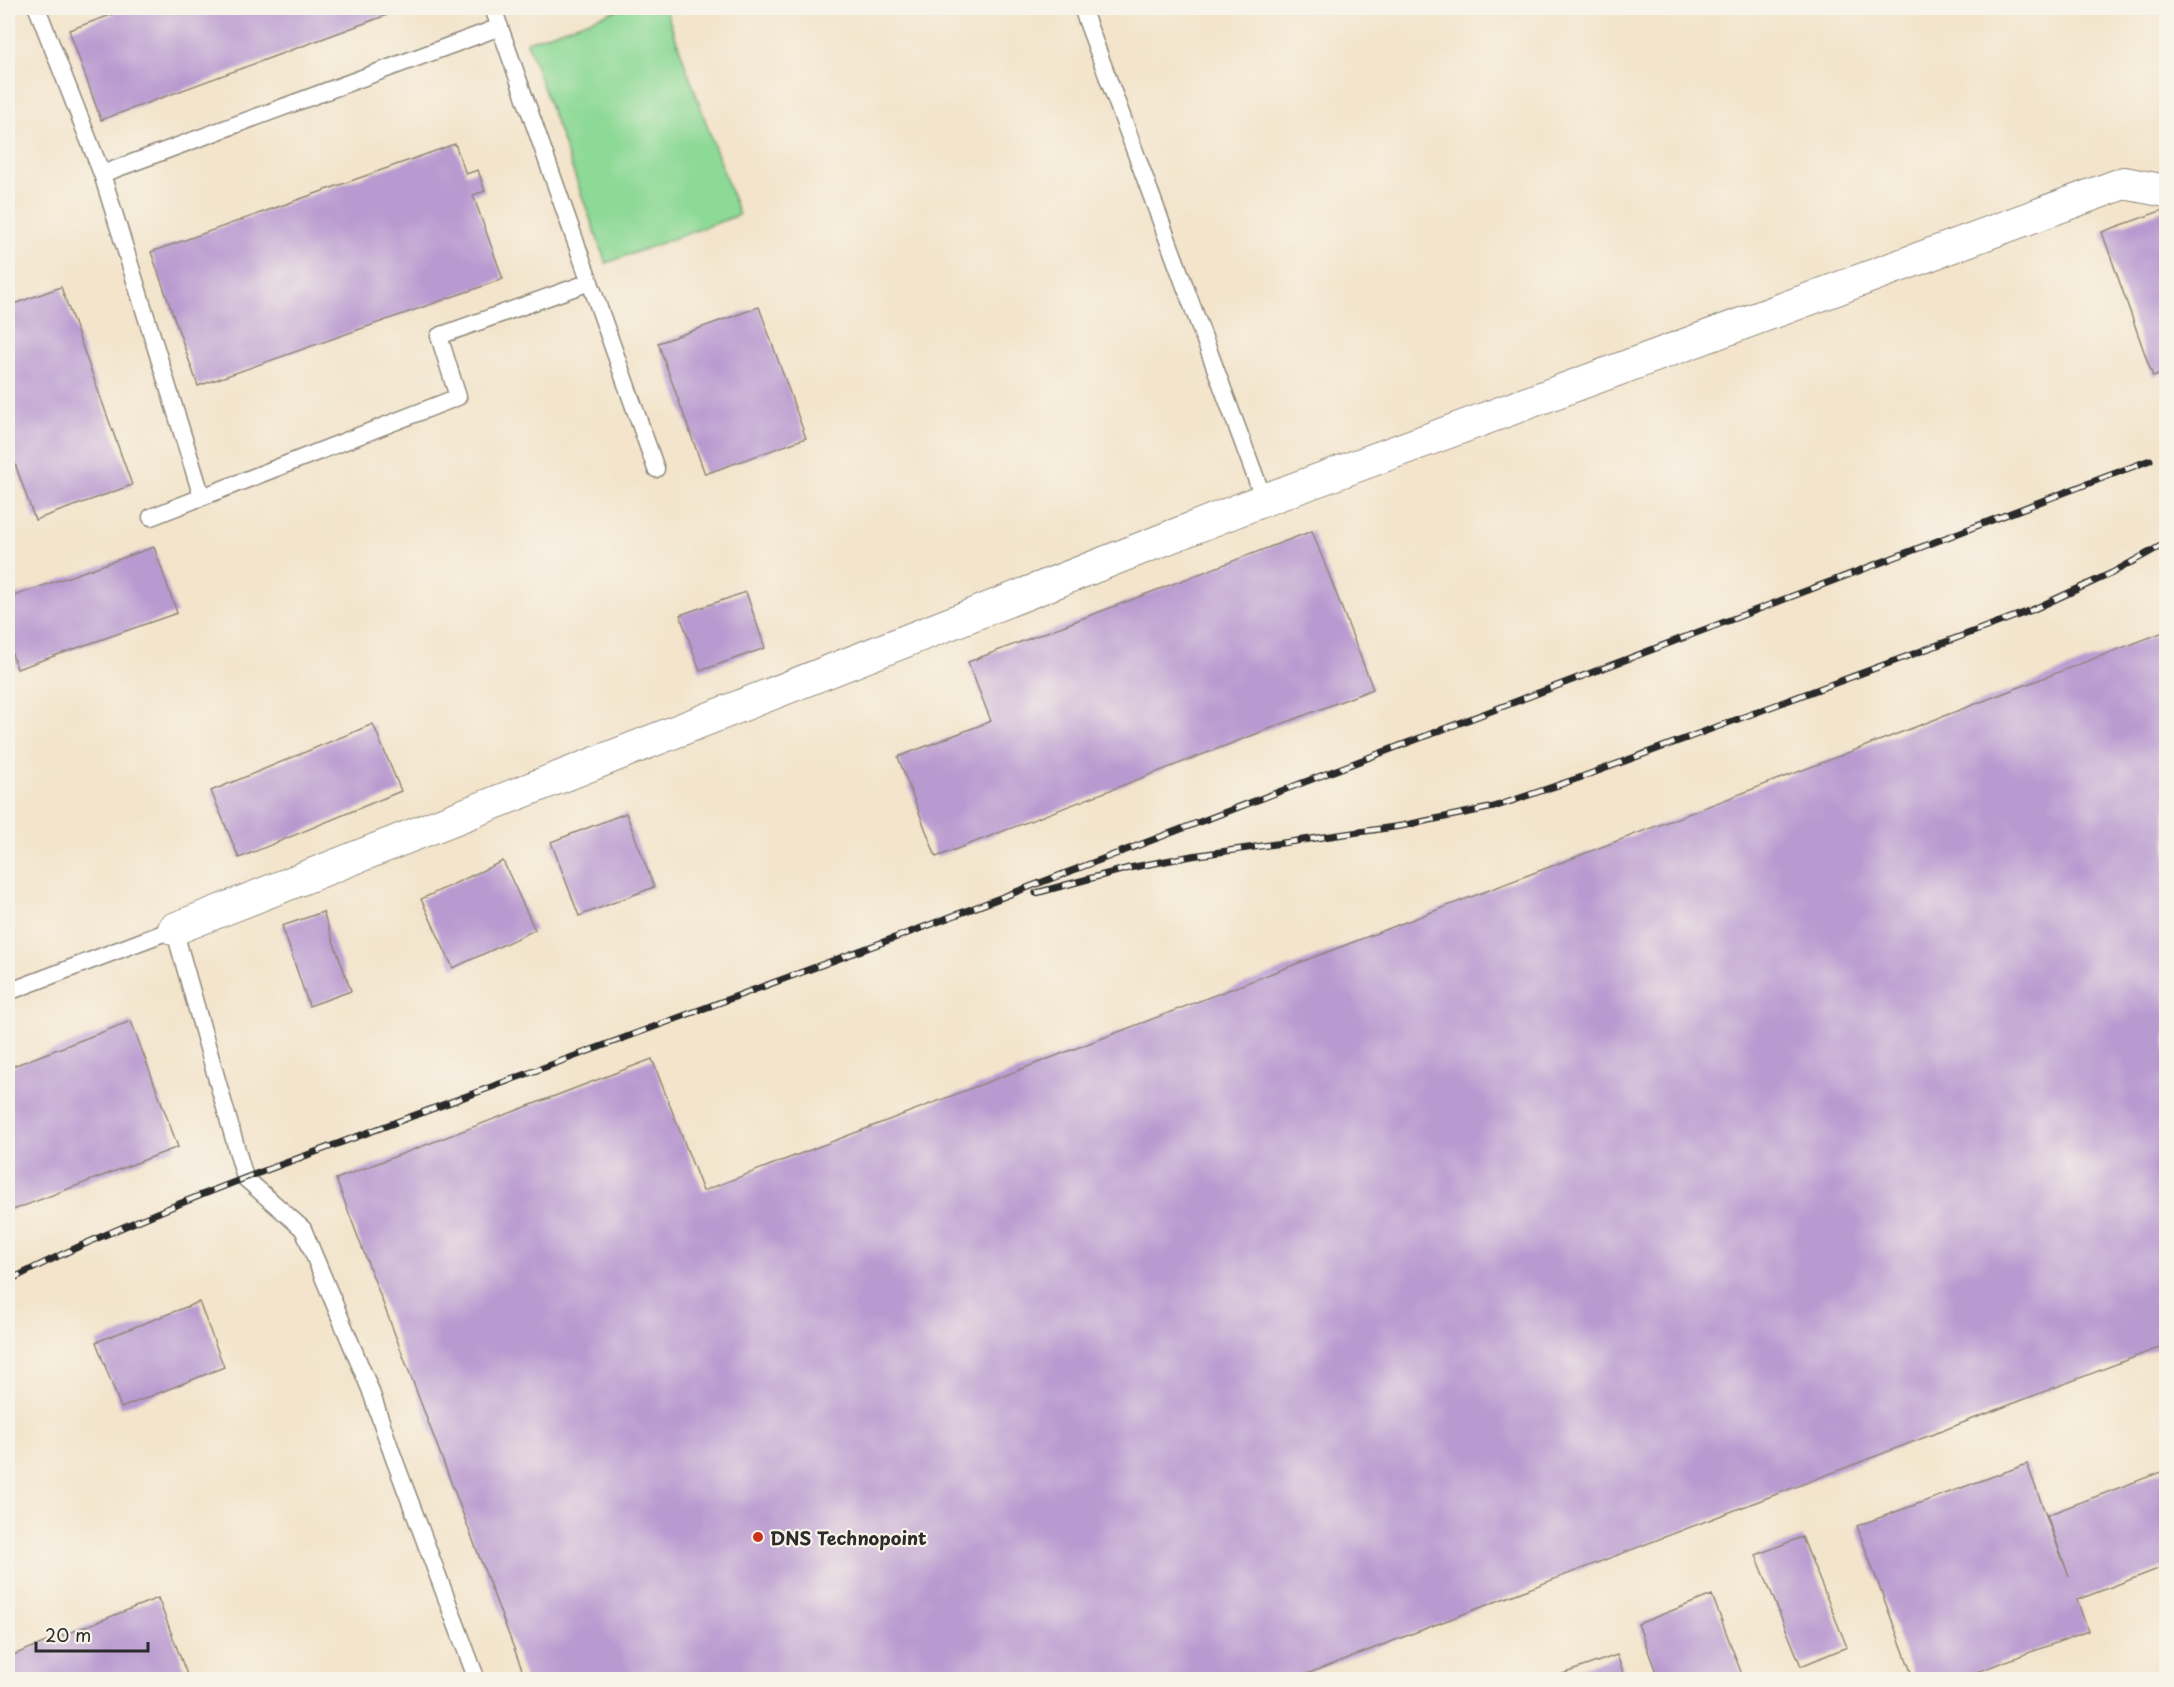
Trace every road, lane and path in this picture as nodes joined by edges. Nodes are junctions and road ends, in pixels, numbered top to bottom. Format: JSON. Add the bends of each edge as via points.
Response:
{"nodes":[{"id":1,"x":37,"y":8,"type":"edge"},
{"id":2,"x":493,"y":8,"type":"edge"},
{"id":3,"x":1082,"y":8,"type":"edge"},
{"id":4,"x":500,"y":27,"type":"junction"},
{"id":5,"x":102,"y":174,"type":"junction"},
{"id":6,"x":2166,"y":191,"type":"edge"},
{"id":7,"x":590,"y":282,"type":"junction"},
{"id":8,"x":656,"y":469,"type":"dead end"},
{"id":9,"x":202,"y":497,"type":"junction"},
{"id":10,"x":1264,"y":500,"type":"junction"},
{"id":11,"x":151,"y":517,"type":"dead end"},
{"id":12,"x":174,"y":929,"type":"junction"},
{"id":13,"x":8,"y":992,"type":"edge"},
{"id":14,"x":477,"y":1680,"type":"edge"}],
"edges":[{"from":1,"to":5,"type":"lane"},
{"from":2,"to":4,"type":"lane"},
{"from":3,"to":10,"type":"lane"},
{"from":4,"to":5,"type":"lane"},
{"from":4,"to":7,"type":"lane"},
{"from":5,"to":9,"type":"lane"},
{"from":6,"to":10,"type":"street","via":[[2124,183]]},
{"from":7,"to":8,"type":"lane"},
{"from":7,"to":9,"type":"lane","via":[[439,336],[458,397]]},
{"from":9,"to":11,"type":"lane"},
{"from":10,"to":12,"type":"street"},
{"from":12,"to":13,"type":"lane"},
{"from":12,"to":14,"type":"lane","via":[[245,1178],[303,1229],[370,1389]]}]}
